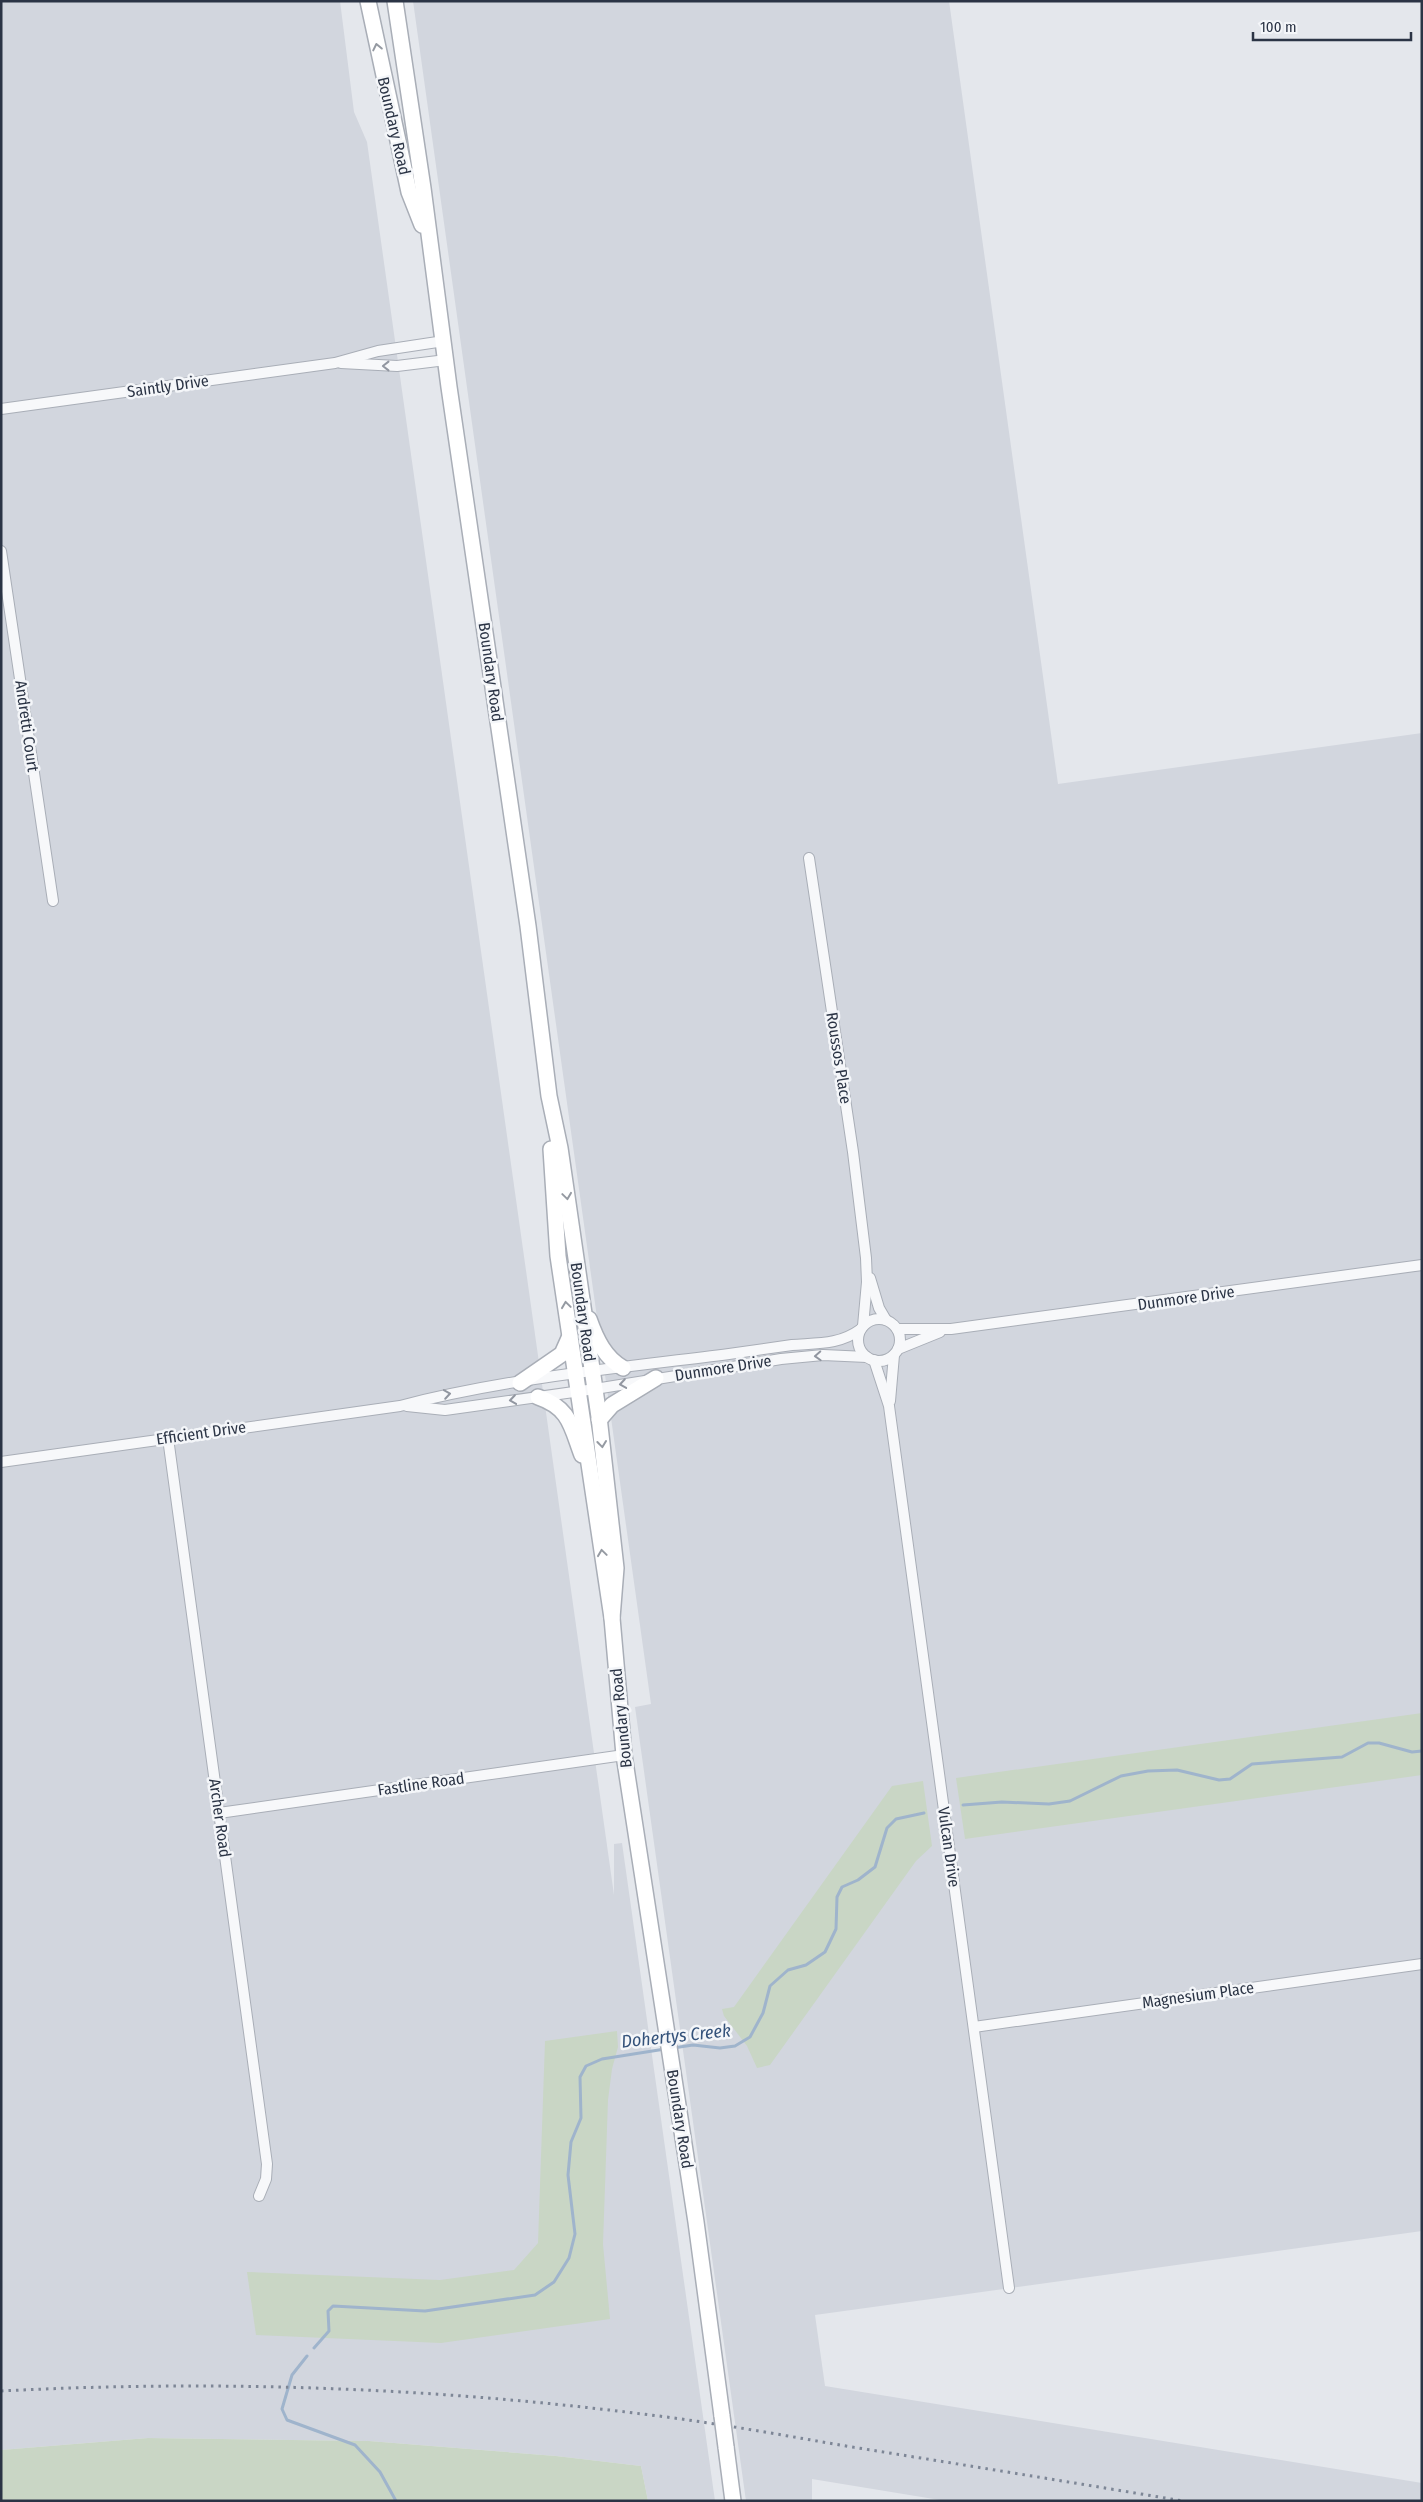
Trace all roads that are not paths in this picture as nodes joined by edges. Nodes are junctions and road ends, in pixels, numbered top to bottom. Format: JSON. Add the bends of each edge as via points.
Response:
{"nodes":[{"id":1,"x":368,"y":1,"type":"edge"},
{"id":2,"x":395,"y":1,"type":"edge"},
{"id":3,"x":412,"y":117,"type":"junction"},
{"id":4,"x":398,"y":144,"type":"junction"},
{"id":5,"x":430,"y":248,"type":"junction"},
{"id":6,"x":444,"y":341,"type":"junction"},
{"id":7,"x":446,"y":360,"type":"junction"},
{"id":8,"x":335,"y":363,"type":"junction"},
{"id":9,"x":1,"y":408,"type":"edge"},
{"id":10,"x":1,"y":551,"type":"edge"},
{"id":11,"x":809,"y":858,"type":"dead end"},
{"id":12,"x":53,"y":901,"type":"dead end"},
{"id":13,"x":549,"y":1096,"type":"junction"},
{"id":14,"x":866,"y":1258,"type":"junction"},
{"id":15,"x":1422,"y":1265,"type":"edge"},
{"id":16,"x":580,"y":1292,"type":"junction"},
{"id":17,"x":886,"y":1320,"type":"junction"},
{"id":18,"x":862,"y":1328,"type":"junction"},
{"id":19,"x":898,"y":1329,"type":"junction"},
{"id":20,"x":951,"y":1329,"type":"junction"},
{"id":21,"x":570,"y":1336,"type":"junction"},
{"id":22,"x":896,"y":1352,"type":"junction"},
{"id":23,"x":870,"y":1358,"type":"junction"},
{"id":24,"x":623,"y":1368,"type":"junction"},
{"id":25,"x":584,"y":1373,"type":"junction"},
{"id":26,"x":656,"y":1378,"type":"junction"},
{"id":27,"x":520,"y":1383,"type":"junction"},
{"id":28,"x":595,"y":1389,"type":"junction"},
{"id":29,"x":579,"y":1391,"type":"junction"},
{"id":30,"x":538,"y":1397,"type":"junction"},
{"id":31,"x":400,"y":1406,"type":"junction"},
{"id":32,"x":889,"y":1406,"type":"junction"},
{"id":33,"x":599,"y":1420,"type":"junction"},
{"id":34,"x":168,"y":1438,"type":"junction"},
{"id":35,"x":1,"y":1462,"type":"edge"},
{"id":36,"x":592,"y":1485,"type":"junction"},
{"id":37,"x":612,"y":1618,"type":"junction"},
{"id":38,"x":624,"y":1755,"type":"junction"},
{"id":39,"x":219,"y":1814,"type":"junction"},
{"id":40,"x":1422,"y":1964,"type":"edge"},
{"id":41,"x":974,"y":2027,"type":"junction"},
{"id":42,"x":259,"y":2196,"type":"dead end"},
{"id":43,"x":1009,"y":2288,"type":"dead end"},
{"id":44,"x":733,"y":2501,"type":"edge"}],
"edges":[{"from":4,"to":1,"type":"main road","name":"Boundary Road","one_way":true},
{"from":2,"to":3,"type":"main road","name":"Boundary Road"},
{"from":3,"to":4,"type":"main road","via":[[407,142]]},
{"from":3,"to":5,"type":"main road","name":"Boundary Road"},
{"from":4,"to":5,"type":"main road","name":"Boundary Road","via":[[409,192]]},
{"from":5,"to":6,"type":"main road","name":"Boundary Road"},
{"from":6,"to":7,"type":"main road","name":"Boundary Road"},
{"from":6,"to":8,"type":"street","name":"Saintly Drive","via":[[362,355]]},
{"from":7,"to":8,"type":"street","name":"Saintly Drive","one_way":true,"via":[[397,366]]},
{"from":7,"to":13,"type":"main road","name":"Boundary Road"},
{"from":8,"to":9,"type":"street","name":"Saintly Drive"},
{"from":10,"to":12,"type":"street","name":"Andretti Court"},
{"from":11,"to":14,"type":"street","name":"Roussos Place"},
{"from":13,"to":16,"type":"main road","name":"Boundary Road","one_way":true},
{"from":21,"to":13,"type":"main road","name":"Boundary Road","one_way":true,"via":[[558,1256]]},
{"from":14,"to":17,"type":"street","name":"Roussos Place","via":[[872,1289]]},
{"from":14,"to":18,"type":"street","name":"Roussos Place"},
{"from":15,"to":20,"type":"street","name":"Dunmore Drive"},
{"from":16,"to":24,"type":"main road","via":[[595,1336],[614,1363]]},
{"from":16,"to":25,"type":"main road","name":"Boundary Road"},
{"from":17,"to":18,"type":"street","via":[[874,1319]]},
{"from":17,"to":19,"type":"street"},
{"from":18,"to":23,"type":"street","via":[[858,1341],[863,1353]]},
{"from":18,"to":24,"type":"street","name":"Dunmore Drive","via":[[847,1339],[834,1342]]},
{"from":19,"to":20,"type":"street","name":"Dunmore Drive"},
{"from":19,"to":22,"type":"street","via":[[900,1335]]},
{"from":20,"to":22,"type":"street","name":"Dunmore Drive","via":[[925,1337]]},
{"from":21,"to":25,"type":"main road","name":"Boundary Road"},
{"from":21,"to":27,"type":"main road","via":[[562,1354]]},
{"from":22,"to":23,"type":"street","via":[[888,1359]]},
{"from":22,"to":32,"type":"street","name":"Vulcan Drive"},
{"from":23,"to":26,"type":"street","name":"Dunmore Drive","one_way":true,"via":[[823,1355]]},
{"from":23,"to":32,"type":"street","name":"Vulcan Drive"},
{"from":24,"to":25,"type":"street","name":"Dunmore Drive"},
{"from":25,"to":27,"type":"street","name":"Efficient Drive"},
{"from":25,"to":28,"type":"main road","name":"Boundary Road"},
{"from":25,"to":29,"type":"main road","name":"Boundary Road"},
{"from":26,"to":28,"type":"street","name":"Dunmore Drive","one_way":true},
{"from":26,"to":33,"type":"main road","via":[[612,1405]]},
{"from":31,"to":27,"type":"street","name":"Efficient Drive","one_way":true,"via":[[440,1395]]},
{"from":28,"to":29,"type":"street","name":"Dunmore Drive"},
{"from":28,"to":33,"type":"main road","name":"Boundary Road"},
{"from":29,"to":30,"type":"street","name":"Efficient Drive"},
{"from":29,"to":36,"type":"main road","name":"Boundary Road"},
{"from":30,"to":31,"type":"street","name":"Efficient Drive","one_way":true,"via":[[445,1410]]},
{"from":30,"to":36,"type":"main road","via":[[558,1405],[565,1414]]},
{"from":31,"to":34,"type":"street","name":"Efficient Drive"},
{"from":32,"to":41,"type":"street","name":"Vulcan Drive"},
{"from":33,"to":37,"type":"main road","name":"Boundary Road","one_way":true,"via":[[616,1568]]},
{"from":34,"to":35,"type":"street","name":"Efficient Drive"},
{"from":34,"to":39,"type":"street","name":"Archer Road"},
{"from":37,"to":36,"type":"main road","name":"Boundary Road","one_way":true},
{"from":37,"to":38,"type":"main road","name":"Boundary Road"},
{"from":38,"to":39,"type":"street","name":"Fastline Road"},
{"from":38,"to":44,"type":"main road","name":"Boundary Road","bridge":true,"via":[[696,2222]]},
{"from":39,"to":42,"type":"street","name":"Archer Road","via":[[267,2164],[266,2179]]},
{"from":40,"to":41,"type":"street","name":"Magnesium Place"},
{"from":41,"to":43,"type":"street","name":"Vulcan Drive"}]}
